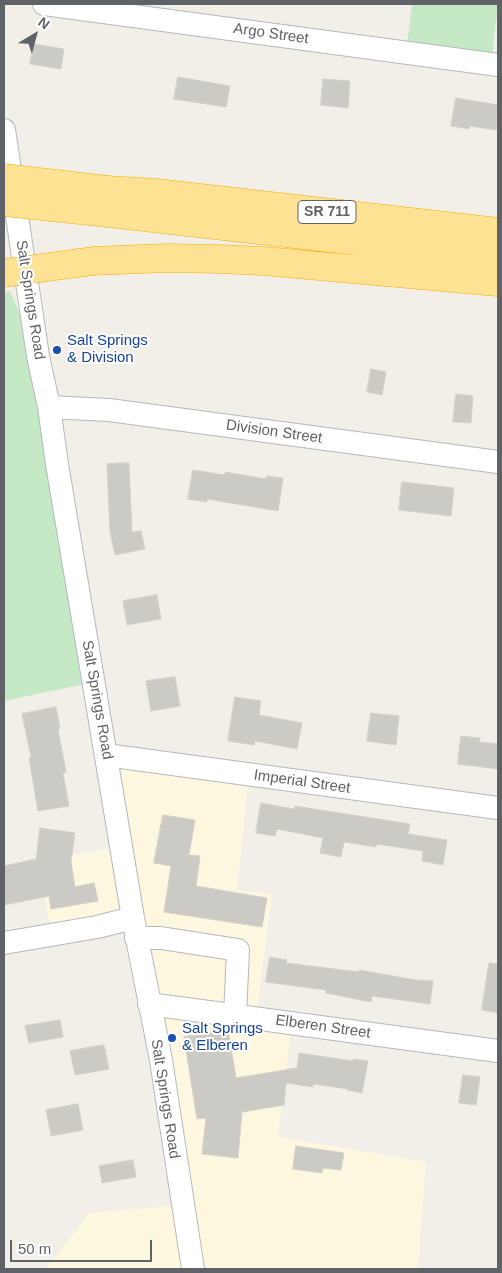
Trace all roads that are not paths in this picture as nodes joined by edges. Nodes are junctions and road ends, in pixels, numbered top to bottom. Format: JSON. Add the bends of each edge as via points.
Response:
{"nodes":[{"id":1,"x":44,"y":4,"type":"edge"},
{"id":2,"x":498,"y":65,"type":"edge"},
{"id":3,"x":4,"y":130,"type":"edge"},
{"id":4,"x":4,"y":165,"type":"edge"},
{"id":5,"x":4,"y":178,"type":"edge"},
{"id":6,"x":107,"y":194,"type":"junction"},
{"id":7,"x":4,"y":202,"type":"edge"},
{"id":8,"x":498,"y":232,"type":"edge"},
{"id":9,"x":498,"y":257,"type":"edge"},
{"id":10,"x":4,"y":273,"type":"edge"},
{"id":11,"x":498,"y":282,"type":"edge"},
{"id":12,"x":49,"y":407,"type":"junction"},
{"id":13,"x":498,"y":462,"type":"edge"},
{"id":14,"x":106,"y":756,"type":"junction"},
{"id":15,"x":498,"y":808,"type":"edge"},
{"id":16,"x":135,"y":928,"type":"junction"},
{"id":17,"x":4,"y":943,"type":"edge"},
{"id":18,"x":149,"y":1004,"type":"junction"},
{"id":19,"x":235,"y":1015,"type":"junction"},
{"id":20,"x":498,"y":1051,"type":"edge"},
{"id":21,"x":193,"y":1269,"type":"edge"}],
"edges":[{"from":1,"to":2,"type":"street","name":"Argo Street"},
{"from":3,"to":12,"type":"street","name":"Salt Springs Road","via":[[38,356]]},
{"from":4,"to":6,"type":"highway"},
{"from":5,"to":6,"type":"highway","bridge":true},
{"from":6,"to":7,"type":"highway","bridge":true},
{"from":6,"to":8,"type":"highway","number":"SR 711","via":[[156,193]]},
{"from":6,"to":9,"type":"highway"},
{"from":10,"to":11,"type":"highway","bridge":true,"via":[[93,262],[167,258],[263,261]]},
{"from":12,"to":13,"type":"street","name":"Division Street","via":[[109,410]]},
{"from":12,"to":14,"type":"street","name":"Salt Springs Road"},
{"from":14,"to":15,"type":"street","name":"Imperial Street"},
{"from":14,"to":16,"type":"street","name":"Salt Springs Road"},
{"from":16,"to":17,"type":"street","via":[[97,927]]},
{"from":16,"to":18,"type":"street","name":"Salt Springs Road"},
{"from":16,"to":19,"type":"street","via":[[161,938],[238,950]]},
{"from":18,"to":19,"type":"street","name":"Elberen Street"},
{"from":18,"to":21,"type":"street","name":"Salt Springs Road","via":[[161,1060]]},
{"from":19,"to":20,"type":"street","name":"Elberen Street"}]}
